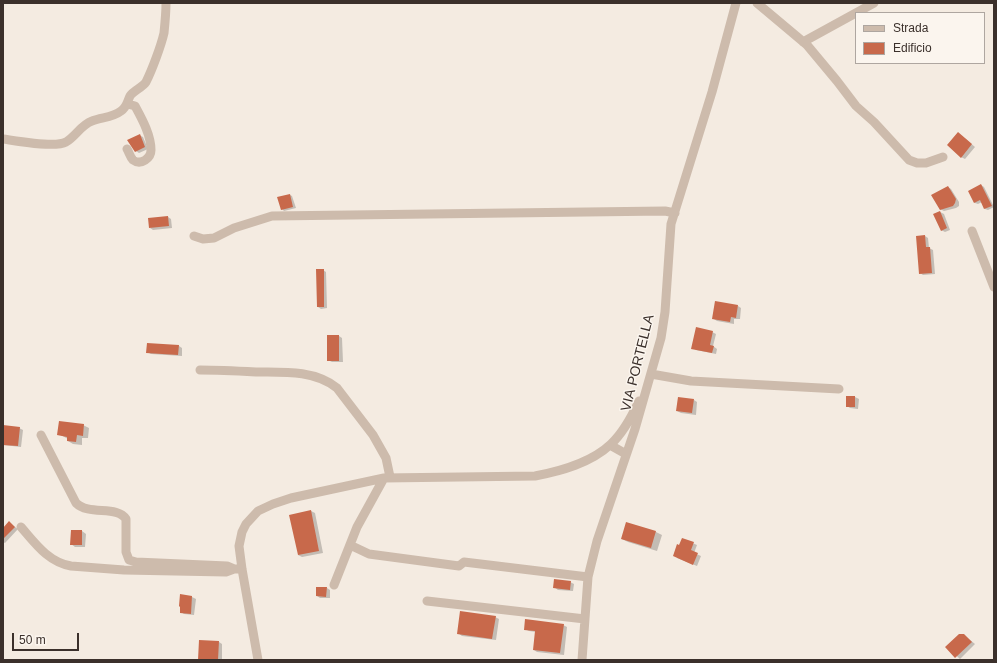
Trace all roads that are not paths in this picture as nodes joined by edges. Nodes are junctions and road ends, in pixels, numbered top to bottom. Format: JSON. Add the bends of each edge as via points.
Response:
{"nodes":[{"id":1,"x":166,"y":3,"type":"edge"},
{"id":2,"x":736,"y":3,"type":"edge"},
{"id":3,"x":757,"y":3,"type":"edge"},
{"id":4,"x":874,"y":3,"type":"edge"},
{"id":5,"x":858,"y":12,"type":"edge"},
{"id":6,"x":855,"y":13,"type":"edge"},
{"id":7,"x":803,"y":42,"type":"junction"},
{"id":8,"x":128,"y":104,"type":"junction"},
{"id":9,"x":3,"y":139,"type":"edge"},
{"id":10,"x":127,"y":149,"type":"dead end"},
{"id":11,"x":943,"y":157,"type":"dead end"},
{"id":12,"x":675,"y":213,"type":"junction"},
{"id":13,"x":972,"y":231,"type":"dead end"},
{"id":14,"x":194,"y":236,"type":"dead end"},
{"id":15,"x":994,"y":287,"type":"edge"},
{"id":16,"x":200,"y":370,"type":"dead end"},
{"id":17,"x":651,"y":374,"type":"junction"},
{"id":18,"x":648,"y":383,"type":"junction"},
{"id":19,"x":839,"y":390,"type":"dead end"},
{"id":20,"x":41,"y":435,"type":"dead end"},
{"id":21,"x":610,"y":445,"type":"junction"},
{"id":22,"x":626,"y":454,"type":"junction"},
{"id":23,"x":387,"y":478,"type":"junction"},
{"id":24,"x":21,"y":527,"type":"dead end"},
{"id":25,"x":350,"y":545,"type":"junction"},
{"id":26,"x":238,"y":569,"type":"junction"},
{"id":27,"x":588,"y":577,"type":"junction"},
{"id":28,"x":334,"y":585,"type":"dead end"},
{"id":29,"x":427,"y":601,"type":"dead end"},
{"id":30,"x":585,"y":619,"type":"junction"},
{"id":31,"x":258,"y":660,"type":"edge"},
{"id":32,"x":582,"y":660,"type":"edge"}],
"edges":[{"from":1,"to":8,"type":"street","via":[[164,34],[154,64],[145,83],[130,95]]},
{"from":2,"to":12,"type":"street","name":"VIA PORTELLA"},
{"from":3,"to":7,"type":"street"},
{"from":4,"to":5,"type":"street"},
{"from":6,"to":7,"type":"street"},
{"from":7,"to":11,"type":"street","via":[[856,106],[908,160],[926,163]]},
{"from":8,"to":9,"type":"street","via":[[117,114],[85,124],[66,142],[50,144]]},
{"from":8,"to":10,"type":"street","via":[[135,106],[146,128],[151,154],[142,162],[137,162]]},
{"from":12,"to":14,"type":"street","via":[[665,211],[272,216],[234,228],[214,238],[203,239]]},
{"from":12,"to":17,"type":"street","name":"VIA PORTELLA","via":[[671,224],[662,338]]},
{"from":13,"to":15,"type":"street"},
{"from":16,"to":23,"type":"street","via":[[289,373],[315,377],[331,383],[374,435],[386,458]]},
{"from":17,"to":18,"type":"street","name":"VIA PORTELLA"},
{"from":17,"to":19,"type":"street","via":[[691,381]]},
{"from":18,"to":21,"type":"street","via":[[624,428]]},
{"from":18,"to":22,"type":"street","name":"VIA PORTELLA"},
{"from":20,"to":26,"type":"street","via":[[76,503],[85,509],[124,516],[126,552],[130,560],[227,566]]},
{"from":21,"to":22,"type":"street"},
{"from":21,"to":23,"type":"street","via":[[577,464],[535,476]]},
{"from":22,"to":27,"type":"street","name":"VIA PORTELLA","via":[[597,541]]},
{"from":23,"to":25,"type":"street","via":[[357,527]]},
{"from":23,"to":26,"type":"street","via":[[291,498],[258,511],[246,524],[240,539]]},
{"from":24,"to":26,"type":"street","via":[[50,558],[71,566],[226,572]]},
{"from":25,"to":27,"type":"street","via":[[370,554],[459,566],[464,562]]},
{"from":25,"to":28,"type":"street"},
{"from":26,"to":31,"type":"street"},
{"from":27,"to":30,"type":"street","name":"VIA PORTELLA"},
{"from":29,"to":30,"type":"street"},
{"from":30,"to":32,"type":"street","name":"VIA PORTELLA"}]}
